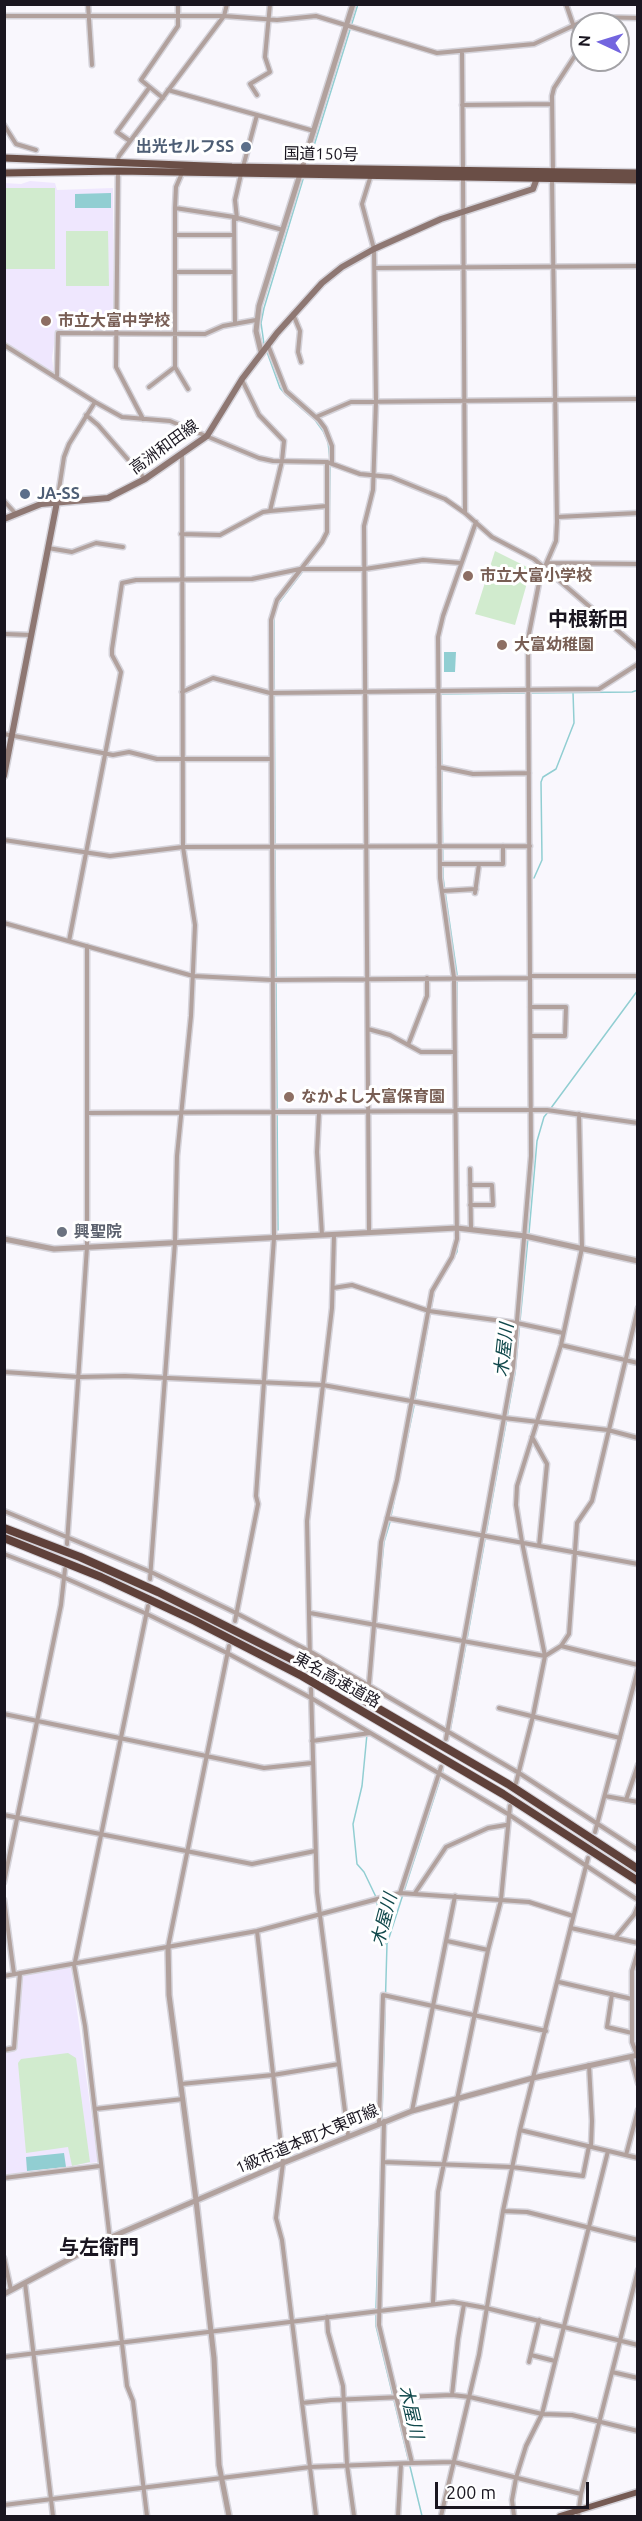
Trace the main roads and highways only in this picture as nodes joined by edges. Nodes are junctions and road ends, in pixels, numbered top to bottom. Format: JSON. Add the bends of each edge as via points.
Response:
{"nodes":[{"id":1,"x":4,"y":158,"type":"edge"},
{"id":2,"x":117,"y":168,"type":"junction"},
{"id":3,"x":242,"y":170,"type":"junction"},
{"id":4,"x":300,"y":171,"type":"junction"},
{"id":5,"x":4,"y":173,"type":"edge"},
{"id":6,"x":463,"y":173,"type":"junction"},
{"id":7,"x":638,"y":173,"type":"edge"},
{"id":8,"x":553,"y":175,"type":"junction"},
{"id":9,"x":537,"y":178,"type":"junction"},
{"id":10,"x":638,"y":180,"type":"edge"},
{"id":11,"x":57,"y":502,"type":"junction"},
{"id":12,"x":4,"y":519,"type":"edge"},
{"id":13,"x":4,"y":776,"type":"edge"},
{"id":14,"x":4,"y":1528,"type":"edge"},
{"id":15,"x":4,"y":1538,"type":"edge"},
{"id":16,"x":638,"y":1869,"type":"edge"},
{"id":17,"x":638,"y":1881,"type":"edge"},
{"id":18,"x":638,"y":2493,"type":"edge"},
{"id":19,"x":578,"y":2514,"type":"edge"},
{"id":20,"x":560,"y":2517,"type":"edge"}],
"edges":[{"from":1,"to":2,"type":"highway","name":"国道150号"},
{"from":2,"to":3,"type":"highway","name":"国道150号"},
{"from":2,"to":3,"type":"highway","name":"国道150号"},
{"from":2,"to":5,"type":"highway","name":"国道150号"},
{"from":3,"to":4,"type":"highway","name":"国道150号"},
{"from":4,"to":6,"type":"highway","name":"国道150号"},
{"from":4,"to":6,"type":"highway","name":"国道150号","via":[[372,176]]},
{"from":6,"to":8,"type":"highway","name":"国道150号"},
{"from":6,"to":9,"type":"highway","name":"国道150号"},
{"from":7,"to":8,"type":"highway","name":"国道150号"},
{"from":8,"to":9,"type":"highway","name":"国道150号"},
{"from":8,"to":10,"type":"highway","name":"国道150号"},
{"from":9,"to":11,"type":"main road","name":"高洲和田線","via":[[533,189],[464,211],[374,249],[332,275],[261,352],[207,436],[145,479],[108,498]]},
{"from":11,"to":12,"type":"main road","name":"高洲和田線"},
{"from":11,"to":13,"type":"main road"},
{"from":14,"to":16,"type":"highway","name":"東名高速道路","via":[[158,1592],[305,1666],[508,1784]]},
{"from":15,"to":17,"type":"highway","name":"東名高速道路","via":[[185,1616],[302,1676],[494,1788]]},
{"from":18,"to":19,"type":"main road"},
{"from":19,"to":20,"type":"main road"}]}
